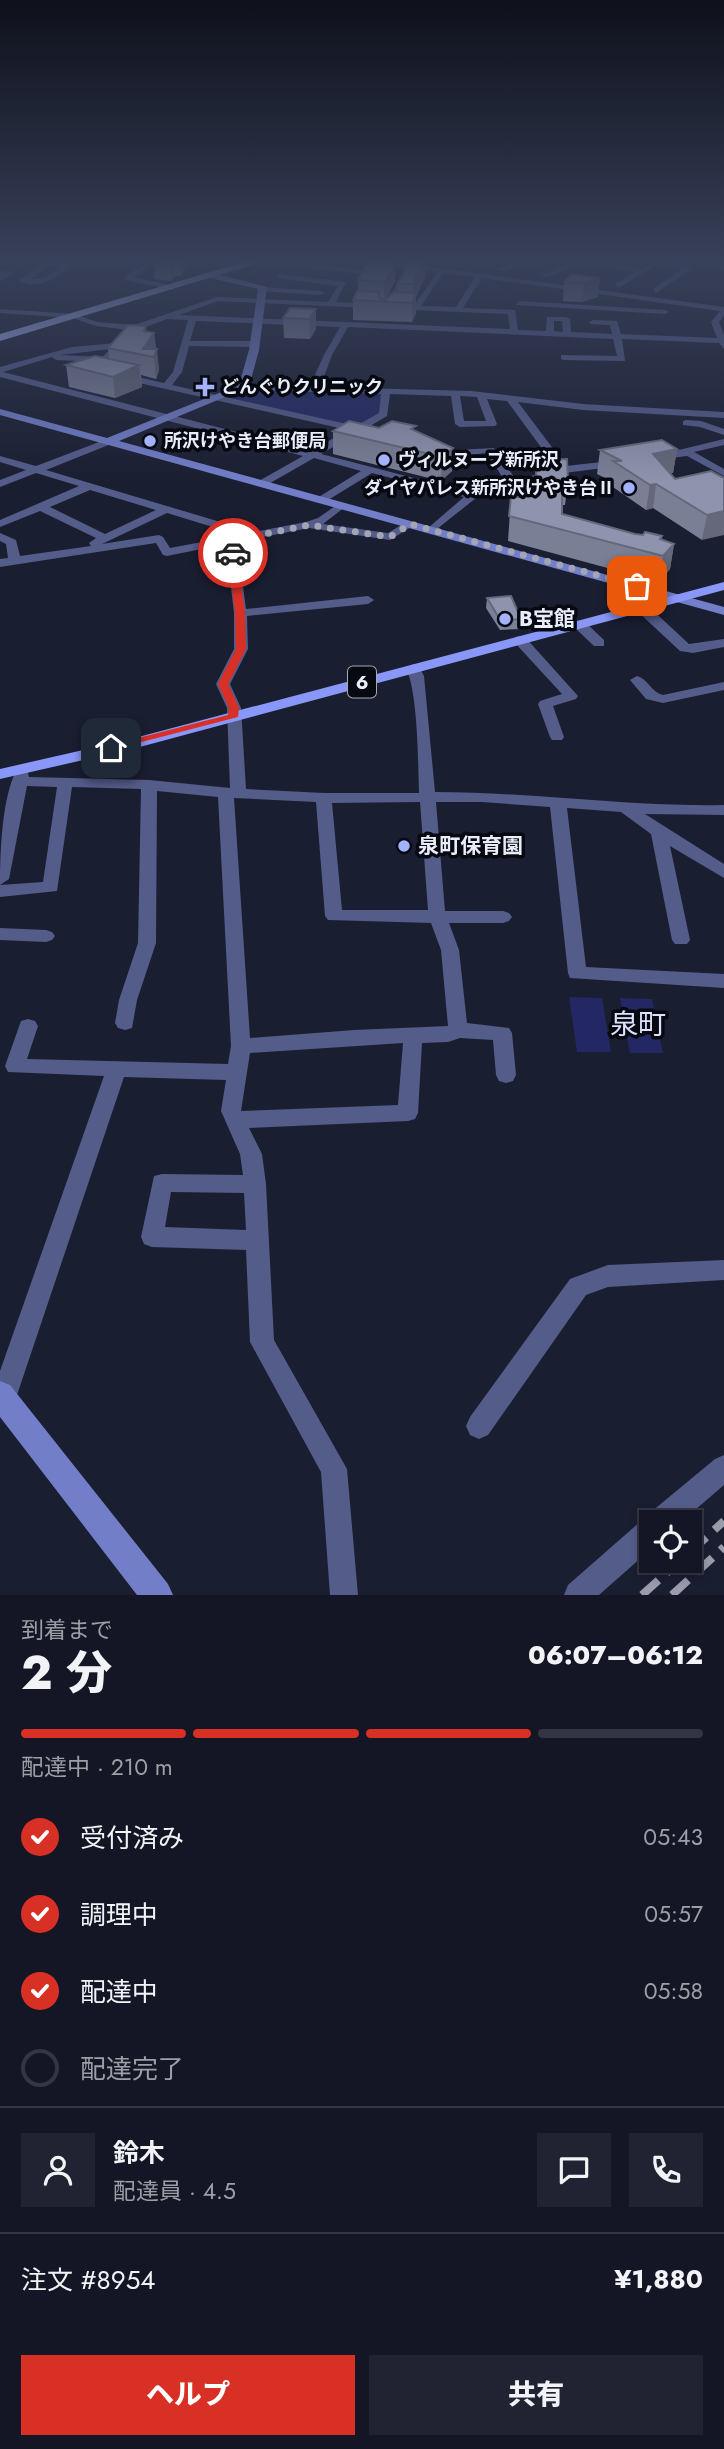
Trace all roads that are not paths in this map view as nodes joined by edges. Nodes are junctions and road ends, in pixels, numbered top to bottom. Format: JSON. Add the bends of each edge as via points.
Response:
{"nodes":[{"id":1,"x":19,"y":332,"type":"edge"},
{"id":2,"x":108,"y":332,"type":"edge"},
{"id":3,"x":131,"y":332,"type":"edge"},
{"id":4,"x":187,"y":332,"type":"edge"},
{"id":5,"x":255,"y":332,"type":"edge"},
{"id":6,"x":341,"y":332,"type":"edge"},
{"id":7,"x":530,"y":332,"type":"edge"},
{"id":8,"x":550,"y":333,"type":"joint"},
{"id":9,"x":567,"y":334,"type":"joint"},
{"id":10,"x":616,"y":335,"type":"junction"},
{"id":11,"x":0,"y":338,"type":"edge"},
{"id":12,"x":184,"y":342,"type":"junction"},
{"id":13,"x":723,"y":343,"type":"edge"},
{"id":14,"x":254,"y":344,"type":"junction"},
{"id":15,"x":118,"y":346,"type":"junction"},
{"id":16,"x":73,"y":348,"type":"junction"},
{"id":17,"x":50,"y":355,"type":"junction"},
{"id":18,"x":564,"y":357,"type":"dead end"},
{"id":19,"x":106,"y":360,"type":"junction"},
{"id":20,"x":97,"y":371,"type":"junction"},
{"id":21,"x":0,"y":372,"type":"edge"},
{"id":22,"x":85,"y":375,"type":"edge"},
{"id":23,"x":72,"y":379,"type":"edge"},
{"id":24,"x":167,"y":386,"type":"junction"},
{"id":25,"x":48,"y":387,"type":"junction"},
{"id":26,"x":244,"y":387,"type":"junction"},
{"id":27,"x":314,"y":389,"type":"junction"},
{"id":28,"x":386,"y":391,"type":"junction"},
{"id":29,"x":455,"y":393,"type":"junction"},
{"id":30,"x":481,"y":395,"type":"junction"},
{"id":31,"x":218,"y":398,"type":"junction"},
{"id":32,"x":510,"y":398,"type":"junction"},
{"id":33,"x":561,"y":405,"type":"junction"},
{"id":34,"x":0,"y":412,"type":"edge"},
{"id":35,"x":724,"y":415,"type":"edge"},
{"id":36,"x":169,"y":417,"type":"junction"},
{"id":37,"x":359,"y":429,"type":"junction"},
{"id":38,"x":372,"y":432,"type":"edge"},
{"id":39,"x":724,"y":432,"type":"edge"},
{"id":40,"x":107,"y":442,"type":"junction"},
{"id":41,"x":724,"y":442,"type":"edge"},
{"id":42,"x":420,"y":444,"type":"edge"},
{"id":43,"x":689,"y":453,"type":"junction"},
{"id":44,"x":313,"y":454,"type":"junction"},
{"id":45,"x":0,"y":459,"type":"edge"},
{"id":46,"x":37,"y":469,"type":"junction"},
{"id":47,"x":370,"y":470,"type":"junction"},
{"id":48,"x":563,"y":470,"type":"junction"},
{"id":49,"x":724,"y":473,"type":"edge"},
{"id":50,"x":512,"y":483,"type":"junction"},
{"id":51,"x":0,"y":484,"type":"edge"},
{"id":52,"x":261,"y":484,"type":"junction"},
{"id":53,"x":92,"y":485,"type":"junction"},
{"id":54,"x":472,"y":496,"type":"junction"},
{"id":55,"x":321,"y":500,"type":"junction"},
{"id":56,"x":341,"y":505,"type":"junction"},
{"id":57,"x":41,"y":507,"type":"junction"},
{"id":58,"x":169,"y":508,"type":"junction"},
{"id":59,"x":0,"y":524,"type":"edge"},
{"id":60,"x":410,"y":524,"type":"junction"},
{"id":61,"x":309,"y":525,"type":"junction"},
{"id":62,"x":432,"y":530,"type":"junction"},
{"id":63,"x":0,"y":536,"type":"edge"},
{"id":64,"x":255,"y":536,"type":"junction"},
{"id":65,"x":106,"y":538,"type":"junction"},
{"id":66,"x":231,"y":541,"type":"junction"},
{"id":67,"x":80,"y":550,"type":"junction"},
{"id":68,"x":14,"y":561,"type":"junction"},
{"id":69,"x":0,"y":563,"type":"edge"},
{"id":70,"x":724,"y":586,"type":"edge"},
{"id":71,"x":681,"y":598,"type":"junction"},
{"id":72,"x":368,"y":600,"type":"dead end"},
{"id":73,"x":642,"y":608,"type":"junction"},
{"id":74,"x":724,"y":611,"type":"edge"},
{"id":75,"x":240,"y":613,"type":"junction"},
{"id":76,"x":580,"y":625,"type":"junction"},
{"id":77,"x":520,"y":640,"type":"junction"},
{"id":78,"x":599,"y":643,"type":"dead end"},
{"id":79,"x":724,"y":643,"type":"edge"},
{"id":80,"x":413,"y":668,"type":"junction"},
{"id":81,"x":637,"y":680,"type":"dead end"},
{"id":82,"x":724,"y":686,"type":"edge"},
{"id":83,"x":233,"y":717,"type":"junction"},
{"id":84,"x":557,"y":737,"type":"dead end"},
{"id":85,"x":0,"y":774,"type":"edge"},
{"id":86,"x":21,"y":775,"type":"junction"},
{"id":87,"x":65,"y":782,"type":"junction"},
{"id":88,"x":149,"y":785,"type":"junction"},
{"id":89,"x":232,"y":793,"type":"junction"},
{"id":90,"x":426,"y":796,"type":"junction"},
{"id":91,"x":324,"y":798,"type":"junction"},
{"id":92,"x":558,"y":803,"type":"junction"},
{"id":93,"x":626,"y":808,"type":"junction"},
{"id":94,"x":724,"y":810,"type":"edge"},
{"id":95,"x":659,"y":832,"type":"junction"},
{"id":96,"x":3,"y":848,"type":"edge"},
{"id":97,"x":1,"y":872,"type":"edge"},
{"id":98,"x":724,"y":872,"type":"edge"},
{"id":99,"x":0,"y":891,"type":"edge"},
{"id":100,"x":437,"y":915,"type":"junction"},
{"id":101,"x":503,"y":917,"type":"dead end"},
{"id":102,"x":0,"y":934,"type":"edge"},
{"id":103,"x":46,"y":936,"type":"dead end"},
{"id":104,"x":681,"y":940,"type":"dead end"},
{"id":105,"x":724,"y":981,"type":"edge"},
{"id":106,"x":125,"y":1023,"type":"dead end"},
{"id":107,"x":28,"y":1026,"type":"dead end"},
{"id":108,"x":458,"y":1030,"type":"junction"},
{"id":109,"x":413,"y":1035,"type":"junction"},
{"id":110,"x":241,"y":1046,"type":"junction"},
{"id":111,"x":116,"y":1071,"type":"junction"},
{"id":112,"x":237,"y":1072,"type":"junction"},
{"id":113,"x":506,"y":1075,"type":"dead end"},
{"id":114,"x":234,"y":1120,"type":"junction"},
{"id":115,"x":255,"y":1184,"type":"junction"},
{"id":116,"x":257,"y":1240,"type":"junction"},
{"id":117,"x":724,"y":1270,"type":"edge"},
{"id":118,"x":1,"y":1397,"type":"edge"},
{"id":119,"x":479,"y":1426,"type":"dead end"},
{"id":120,"x":724,"y":1468,"type":"edge"},
{"id":121,"x":675,"y":1510,"type":"edge"},
{"id":122,"x":639,"y":1542,"type":"edge"},
{"id":123,"x":157,"y":1595,"type":"edge"},
{"id":124,"x":344,"y":1595,"type":"edge"},
{"id":125,"x":578,"y":1595,"type":"edge"}],
"edges":[{"from":1,"to":11,"type":"highway"},
{"from":2,"to":16,"type":"street","via":[[82,334]]},
{"from":3,"to":15,"type":"street"},
{"from":4,"to":12,"type":"street"},
{"from":5,"to":14,"type":"street"},
{"from":6,"to":27,"type":"street"},
{"from":7,"to":8,"type":"street"},
{"from":8,"to":9,"type":"street"},
{"from":9,"to":10,"type":"street"},
{"from":10,"to":13,"type":"street"},
{"from":10,"to":18,"type":"street","via":[[620,360]]},
{"from":12,"to":14,"type":"street"},
{"from":12,"to":24,"type":"street","via":[[177,372]]},
{"from":14,"to":26,"type":"street"},
{"from":15,"to":16,"type":"street"},
{"from":15,"to":19,"type":"street"},
{"from":16,"to":17,"type":"street"},
{"from":17,"to":19,"type":"street"},
{"from":17,"to":21,"type":"street"},
{"from":19,"to":20,"type":"street"},
{"from":20,"to":22,"type":"street"},
{"from":20,"to":24,"type":"street"},
{"from":21,"to":25,"type":"street"},
{"from":23,"to":25,"type":"street"},
{"from":24,"to":31,"type":"street"},
{"from":25,"to":36,"type":"street"},
{"from":26,"to":27,"type":"street"},
{"from":26,"to":31,"type":"street"},
{"from":27,"to":28,"type":"street"},
{"from":28,"to":29,"type":"street"},
{"from":28,"to":37,"type":"street","via":[[384,414]]},
{"from":29,"to":30,"type":"street"},
{"from":29,"to":30,"type":"street","via":[[460,424],[492,424]]},
{"from":30,"to":32,"type":"street"},
{"from":31,"to":36,"type":"street"},
{"from":31,"to":37,"type":"street"},
{"from":32,"to":33,"type":"street"},
{"from":32,"to":48,"type":"street"},
{"from":33,"to":35,"type":"street"},
{"from":33,"to":39,"type":"street","via":[[701,424]]},
{"from":34,"to":40,"type":"street"},
{"from":36,"to":40,"type":"street"},
{"from":36,"to":44,"type":"street"},
{"from":37,"to":38,"type":"street"},
{"from":37,"to":44,"type":"street"},
{"from":40,"to":46,"type":"street"},
{"from":40,"to":52,"type":"street"},
{"from":41,"to":43,"type":"street","via":[[690,449]]},
{"from":42,"to":50,"type":"street","via":[[457,453],[490,450]]},
{"from":43,"to":48,"type":"street"},
{"from":43,"to":49,"type":"street"},
{"from":44,"to":47,"type":"street"},
{"from":44,"to":52,"type":"street"},
{"from":45,"to":46,"type":"street"},
{"from":46,"to":51,"type":"street"},
{"from":46,"to":53,"type":"street"},
{"from":47,"to":54,"type":"street"},
{"from":47,"to":55,"type":"street"},
{"from":48,"to":50,"type":"street"},
{"from":50,"to":54,"type":"street"},
{"from":52,"to":55,"type":"street"},
{"from":53,"to":57,"type":"street"},
{"from":53,"to":58,"type":"street"},
{"from":54,"to":62,"type":"street"},
{"from":55,"to":56,"type":"street"},
{"from":56,"to":60,"type":"street"},
{"from":56,"to":61,"type":"street"},
{"from":57,"to":59,"type":"street"},
{"from":57,"to":65,"type":"street"},
{"from":58,"to":64,"type":"street"},
{"from":58,"to":65,"type":"street"},
{"from":60,"to":61,"type":"street","via":[[390,537]]},
{"from":60,"to":62,"type":"street"},
{"from":61,"to":64,"type":"street"},
{"from":62,"to":71,"type":"street"},
{"from":63,"to":68,"type":"street","via":[[12,542]]},
{"from":64,"to":66,"type":"street"},
{"from":65,"to":67,"type":"street"},
{"from":66,"to":67,"type":"street","via":[[166,552],[159,539]]},
{"from":66,"to":75,"type":"street"},
{"from":67,"to":68,"type":"street"},
{"from":68,"to":69,"type":"street"},
{"from":70,"to":71,"type":"main road","number":"6"},
{"from":71,"to":73,"type":"main road","number":"6"},
{"from":71,"to":74,"type":"street"},
{"from":72,"to":75,"type":"street"},
{"from":73,"to":76,"type":"main road","number":"6"},
{"from":73,"to":79,"type":"street","via":[[685,648]]},
{"from":75,"to":83,"type":"street","via":[[241,649],[223,684],[234,708]]},
{"from":76,"to":77,"type":"main road","number":"6"},
{"from":76,"to":78,"type":"street"},
{"from":77,"to":80,"type":"main road","number":"6"},
{"from":77,"to":84,"type":"street","via":[[571,696],[545,704]]},
{"from":80,"to":83,"type":"main road","number":"6"},
{"from":80,"to":90,"type":"street","via":[[423,727]]},
{"from":81,"to":82,"type":"street","via":[[651,696],[663,699]]},
{"from":83,"to":86,"type":"main road","number":"6"},
{"from":83,"to":89,"type":"street","via":[[239,770]]},
{"from":85,"to":86,"type":"main road","number":"6"},
{"from":86,"to":87,"type":"street"},
{"from":86,"to":96,"type":"street"},
{"from":87,"to":88,"type":"street"},
{"from":87,"to":99,"type":"street","via":[[51,887]]},
{"from":88,"to":89,"type":"street"},
{"from":88,"to":106,"type":"street","via":[[147,943]]},
{"from":89,"to":91,"type":"street"},
{"from":89,"to":110,"type":"street"},
{"from":90,"to":91,"type":"street"},
{"from":90,"to":92,"type":"street"},
{"from":90,"to":100,"type":"street"},
{"from":91,"to":100,"type":"street","via":[[334,916]]},
{"from":92,"to":93,"type":"street"},
{"from":92,"to":105,"type":"street","via":[[577,973]]},
{"from":93,"to":94,"type":"street"},
{"from":93,"to":95,"type":"street"},
{"from":95,"to":98,"type":"street"},
{"from":95,"to":104,"type":"street"},
{"from":96,"to":97,"type":"street"},
{"from":100,"to":101,"type":"street"},
{"from":100,"to":108,"type":"street","via":[[450,950]]},
{"from":102,"to":103,"type":"street"},
{"from":107,"to":111,"type":"street","via":[[15,1066]]},
{"from":108,"to":109,"type":"street","via":[[448,1035]]},
{"from":108,"to":113,"type":"street","via":[[502,1033]]},
{"from":109,"to":110,"type":"street"},
{"from":109,"to":114,"type":"street","via":[[408,1113]]},
{"from":110,"to":112,"type":"street"},
{"from":111,"to":112,"type":"street"},
{"from":111,"to":118,"type":"street"},
{"from":112,"to":114,"type":"street","via":[[231,1111]]},
{"from":114,"to":115,"type":"street","via":[[251,1154]]},
{"from":115,"to":116,"type":"street"},
{"from":115,"to":116,"type":"street","via":[[162,1183],[152,1237]]},
{"from":116,"to":124,"type":"street","via":[[262,1342],[334,1469]]},
{"from":117,"to":119,"type":"street","via":[[608,1276],[578,1287]]},
{"from":118,"to":123,"type":"street"},
{"from":120,"to":121,"type":"street"},
{"from":122,"to":125,"type":"street"}]}
